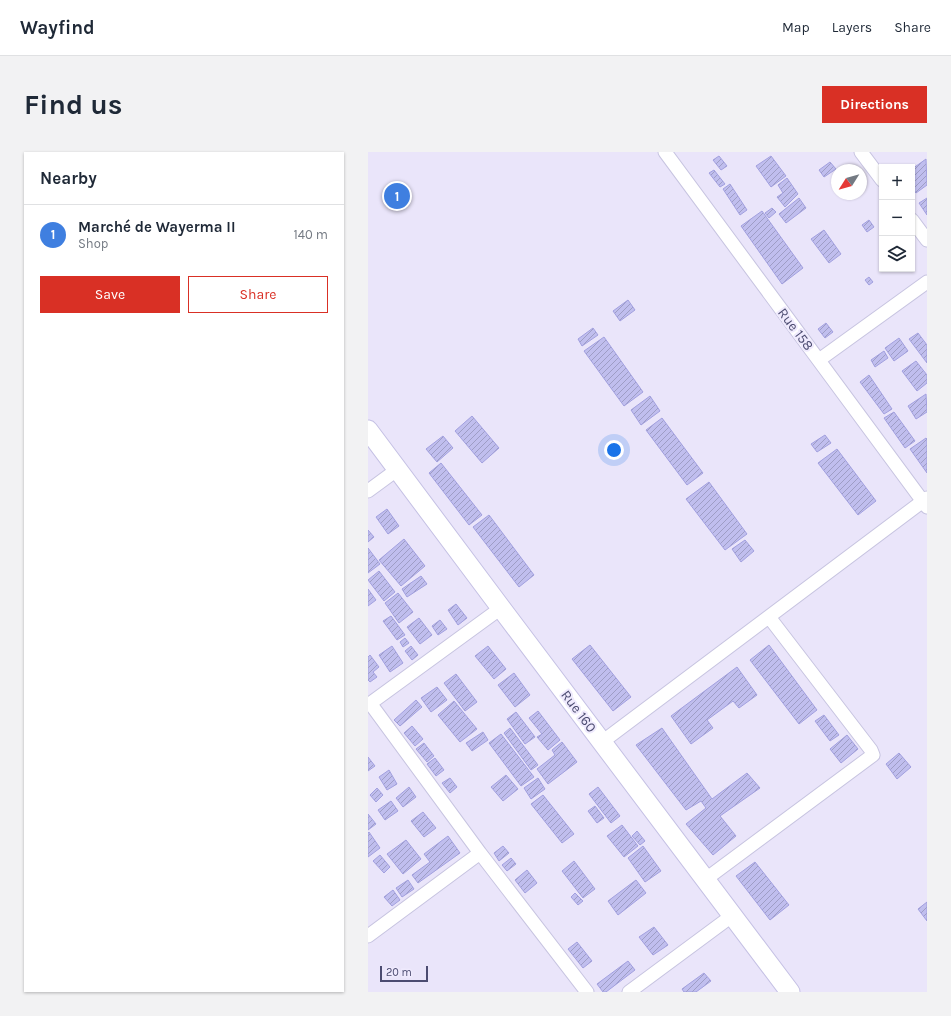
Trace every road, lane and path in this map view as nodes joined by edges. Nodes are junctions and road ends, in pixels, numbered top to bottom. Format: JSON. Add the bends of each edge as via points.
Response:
{"nodes":[{"id":1,"x":665,"y":152,"type":"edge"},
{"id":2,"x":861,"y":152,"type":"edge"},
{"id":3,"x":879,"y":176,"type":"edge"},
{"id":4,"x":915,"y":224,"type":"edge"},
{"id":5,"x":927,"y":240,"type":"edge"},
{"id":6,"x":927,"y":282,"type":"edge"},
{"id":7,"x":819,"y":360,"type":"junction"},
{"id":8,"x":368,"y":430,"type":"edge"},
{"id":9,"x":398,"y":469,"type":"junction"},
{"id":10,"x":368,"y":491,"type":"edge"},
{"id":11,"x":925,"y":502,"type":"edge"},
{"id":12,"x":500,"y":608,"type":"junction"},
{"id":13,"x":768,"y":616,"type":"junction"},
{"id":14,"x":369,"y":704,"type":"edge"},
{"id":15,"x":602,"y":742,"type":"junction"},
{"id":16,"x":480,"y":853,"type":"junction"},
{"id":17,"x":706,"y":879,"type":"junction"},
{"id":18,"x":733,"y":915,"type":"junction"},
{"id":19,"x":368,"y":936,"type":"edge"},
{"id":20,"x":587,"y":992,"type":"edge"},
{"id":21,"x":629,"y":992,"type":"edge"},
{"id":22,"x":790,"y":992,"type":"edge"}],
"edges":[{"from":1,"to":7,"type":"street","name":"Rue 158"},
{"from":2,"to":3,"type":"street"},
{"from":4,"to":5,"type":"street"},
{"from":6,"to":7,"type":"street"},
{"from":7,"to":11,"type":"street","name":"Rue 158"},
{"from":8,"to":9,"type":"street","name":"Rue 160"},
{"from":9,"to":10,"type":"street"},
{"from":9,"to":12,"type":"street","name":"Rue 160"},
{"from":11,"to":13,"type":"street"},
{"from":12,"to":14,"type":"street"},
{"from":12,"to":15,"type":"street","name":"Rue 160"},
{"from":13,"to":15,"type":"street"},
{"from":13,"to":17,"type":"street","via":[[873,755]]},
{"from":14,"to":16,"type":"street"},
{"from":15,"to":17,"type":"street","name":"Rue 160"},
{"from":16,"to":19,"type":"street"},
{"from":16,"to":20,"type":"street"},
{"from":17,"to":18,"type":"street","name":"Rue 160"},
{"from":18,"to":21,"type":"street"},
{"from":18,"to":22,"type":"street","name":"Rue 160"}]}
